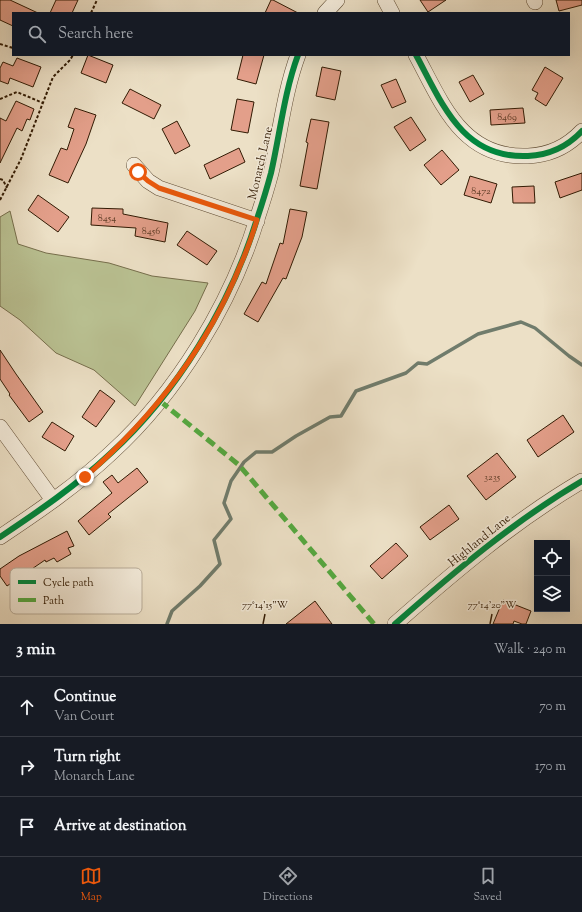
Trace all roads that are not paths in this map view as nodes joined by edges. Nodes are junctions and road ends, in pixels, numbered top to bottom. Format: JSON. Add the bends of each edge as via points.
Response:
{"nodes":[{"id":1,"x":337,"y":0,"type":"edge"},
{"id":2,"x":385,"y":0,"type":"edge"},
{"id":3,"x":326,"y":12,"type":"edge"},
{"id":4,"x":391,"y":12,"type":"edge"},
{"id":5,"x":298,"y":56,"type":"edge"},
{"id":6,"x":417,"y":56,"type":"edge"},
{"id":7,"x":582,"y":131,"type":"edge"},
{"id":8,"x":134,"y":165,"type":"dead end"},
{"id":9,"x":257,"y":220,"type":"junction"},
{"id":10,"x":0,"y":427,"type":"edge"},
{"id":11,"x":582,"y":482,"type":"edge"},
{"id":12,"x":53,"y":500,"type":"junction"},
{"id":13,"x":0,"y":537,"type":"edge"},
{"id":14,"x":395,"y":624,"type":"edge"}],
"edges":[{"from":1,"to":3,"type":"street"},
{"from":2,"to":4,"type":"street"},
{"from":5,"to":9,"type":"street","name":"Monarch Lane","via":[[291,74],[271,174]]},
{"from":6,"to":7,"type":"street","via":[[451,118],[462,132],[489,150],[535,156],[564,146]]},
{"from":8,"to":9,"type":"street","via":[[148,181],[159,188]]},
{"from":9,"to":12,"type":"street","name":"Monarch Lane","via":[[223,304],[194,353],[160,401],[113,452],[85,477]]},
{"from":10,"to":12,"type":"street"},
{"from":11,"to":14,"type":"street","name":"Highland Lane","via":[[530,513]]},
{"from":12,"to":13,"type":"street","name":"Monarch Lane"}]}
